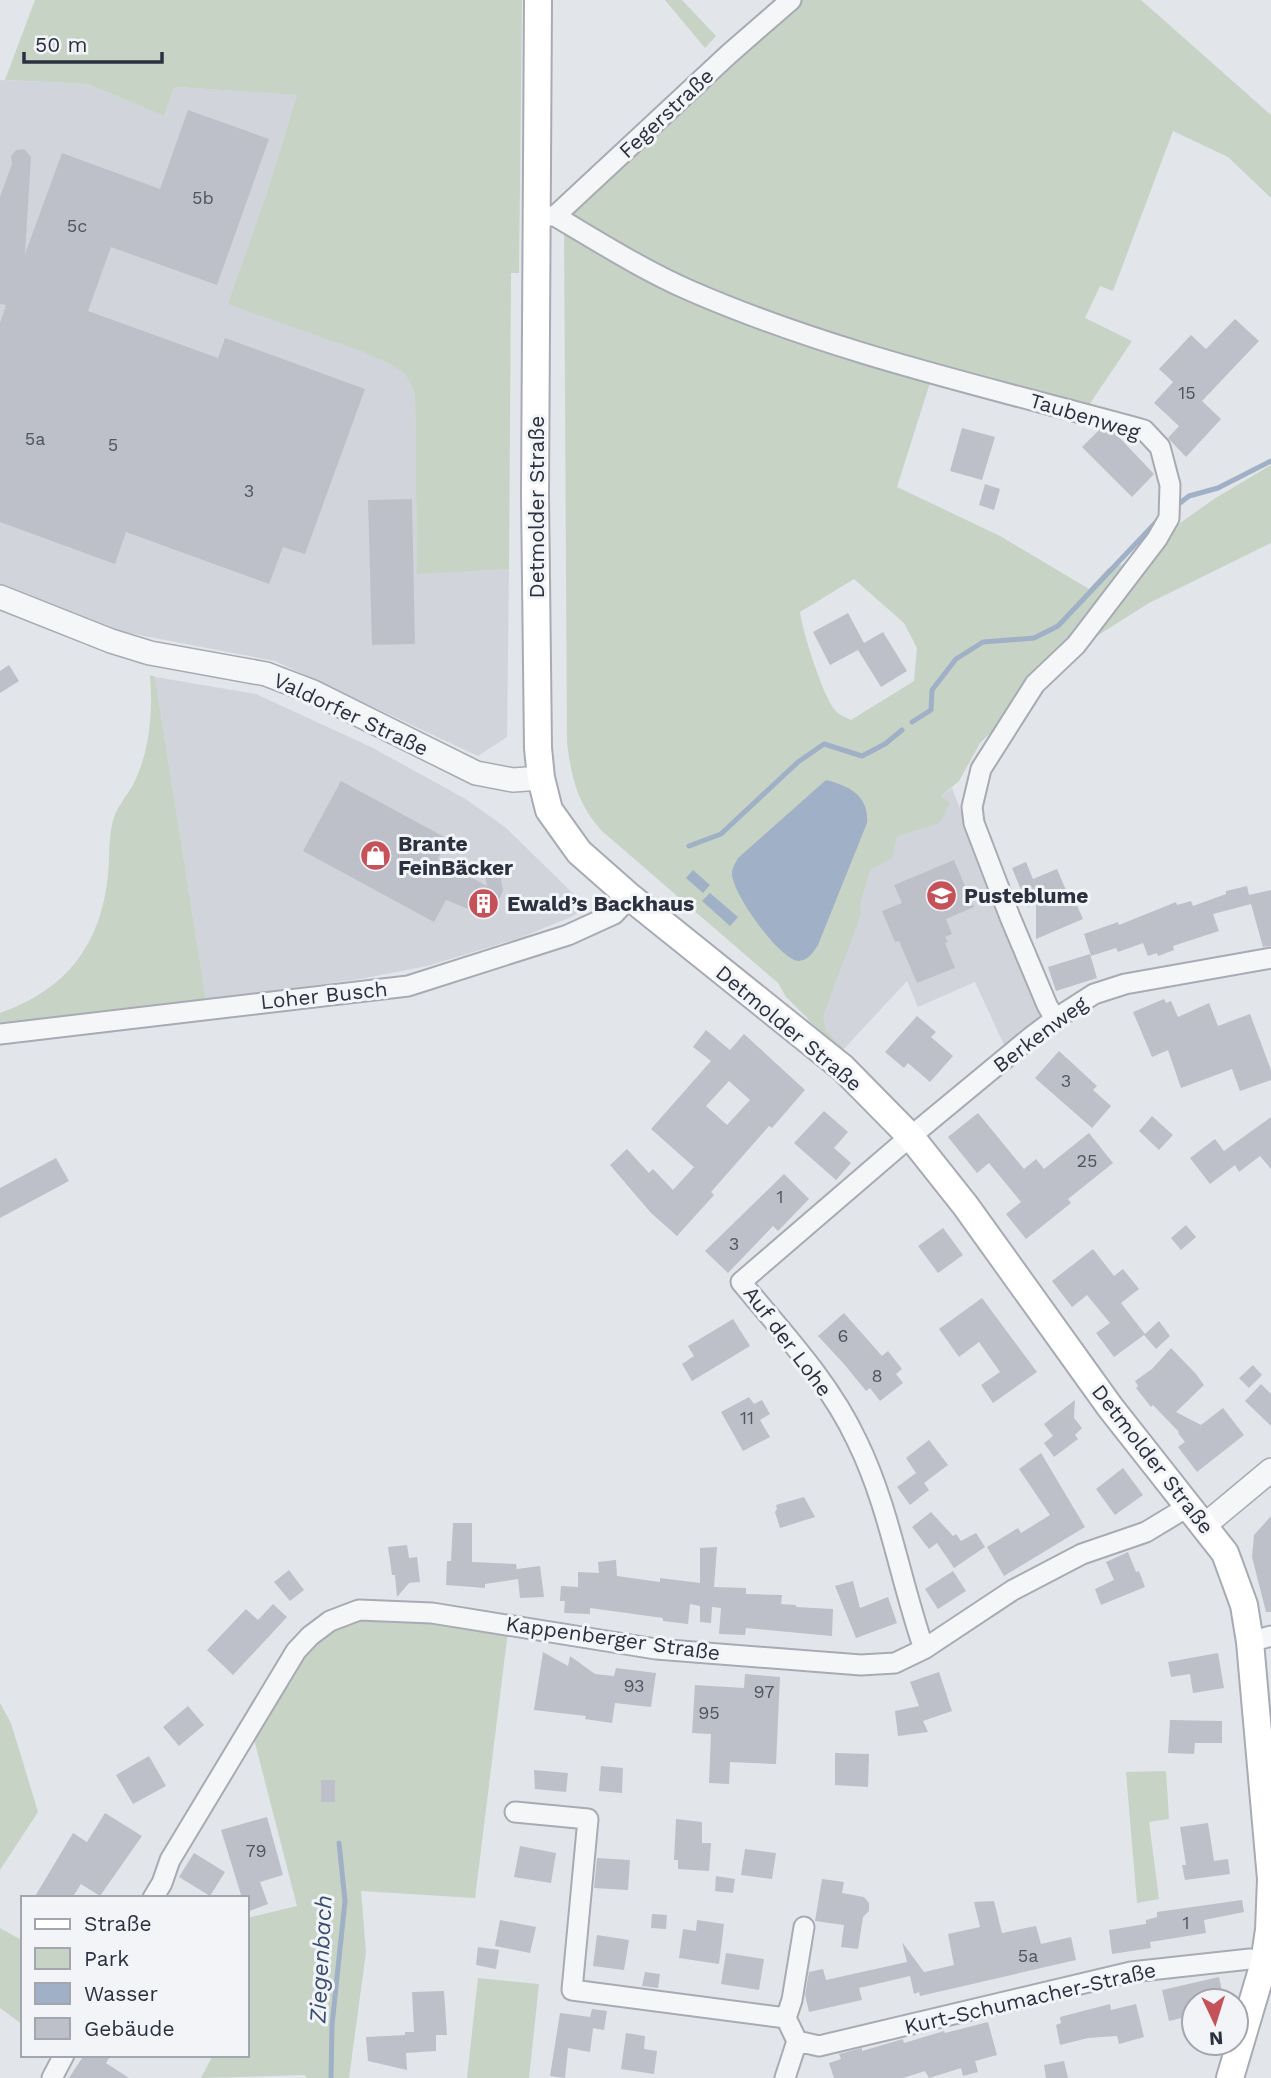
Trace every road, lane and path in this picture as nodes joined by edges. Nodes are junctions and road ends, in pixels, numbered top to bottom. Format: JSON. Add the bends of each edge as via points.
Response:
{"nodes":[{"id":1,"x":538,"y":0,"type":"edge"},
{"id":2,"x":791,"y":0,"type":"edge"},
{"id":3,"x":547,"y":216,"type":"junction"},
{"id":4,"x":0,"y":597,"type":"edge"},
{"id":5,"x":541,"y":778,"type":"junction"},
{"id":6,"x":630,"y":897,"type":"junction"},
{"id":7,"x":1271,"y":958,"type":"edge"},
{"id":8,"x":1055,"y":1018,"type":"junction"},
{"id":9,"x":0,"y":1034,"type":"edge"},
{"id":10,"x":911,"y":1137,"type":"junction"},
{"id":11,"x":1271,"y":1470,"type":"edge"},
{"id":12,"x":1197,"y":1516,"type":"junction"},
{"id":13,"x":1261,"y":1639,"type":"edge"},
{"id":14,"x":924,"y":1649,"type":"junction"},
{"id":15,"x":515,"y":1812,"type":"dead end"},
{"id":16,"x":154,"y":1896,"type":"edge"},
{"id":17,"x":804,"y":1927,"type":"dead end"},
{"id":18,"x":1268,"y":1964,"type":"edge"},
{"id":19,"x":786,"y":2018,"type":"junction"},
{"id":20,"x":797,"y":2041,"type":"junction"},
{"id":21,"x":63,"y":2057,"type":"edge"},
{"id":22,"x":52,"y":2078,"type":"edge"},
{"id":23,"x":785,"y":2078,"type":"edge"},
{"id":24,"x":1230,"y":2078,"type":"edge"}],
"edges":[{"from":1,"to":3,"type":"main road","name":"Detmolder Straße"},
{"from":2,"to":3,"type":"street","name":"Fegerstraße"},
{"from":3,"to":5,"type":"main road","name":"Detmolder Straße","via":[[535,495]]},
{"from":3,"to":8,"type":"street","name":"Taubenweg","via":[[688,290],[774,325],[907,367],[1144,430],[1160,447],[1170,485],[1169,518],[1076,645],[1035,684],[982,769],[972,807],[974,824],[1010,917]]},
{"from":4,"to":5,"type":"street","name":"Valdorfer Straße","via":[[150,653],[266,674],[313,692],[476,773],[513,780]]},
{"from":5,"to":6,"type":"main road","name":"Detmolder Straße","via":[[550,810],[579,852]]},
{"from":6,"to":9,"type":"street","name":"Loher Busch","via":[[614,914],[568,935],[408,986]]},
{"from":6,"to":10,"type":"main road","name":"Detmolder Straße","via":[[843,1068]]},
{"from":7,"to":8,"type":"street","name":"Berkenweg","via":[[1125,984],[1094,994]]},
{"from":8,"to":10,"type":"street","name":"Berkenweg"},
{"from":10,"to":12,"type":"main road","name":"Detmolder Straße"},
{"from":10,"to":14,"type":"street","name":"Auf der Lohe","via":[[741,1282],[823,1381],[858,1441]]},
{"from":11,"to":12,"type":"street"},
{"from":12,"to":13,"type":"main road","name":"Detmolder Straße","via":[[1225,1553]]},
{"from":12,"to":14,"type":"street","name":"Kappenberger Straße","via":[[1082,1555],[1013,1590]]},
{"from":13,"to":18,"type":"main road","name":"Detmolder Straße","via":[[1271,1879]]},
{"from":14,"to":16,"type":"street","name":"Kappenberger Straße","via":[[895,1662],[861,1665],[656,1649],[432,1613],[359,1610],[330,1621],[296,1651],[170,1860]]},
{"from":15,"to":19,"type":"street","via":[[588,1819],[572,1990]]},
{"from":17,"to":19,"type":"street"},
{"from":18,"to":20,"type":"street","name":"Kurt-Schumacher-Straße","via":[[1250,1959],[1131,1972],[819,2046]]},
{"from":18,"to":24,"type":"main road","name":"Detmolder Straße"},
{"from":19,"to":20,"type":"street"},
{"from":20,"to":23,"type":"street"},
{"from":21,"to":22,"type":"street"}]}
